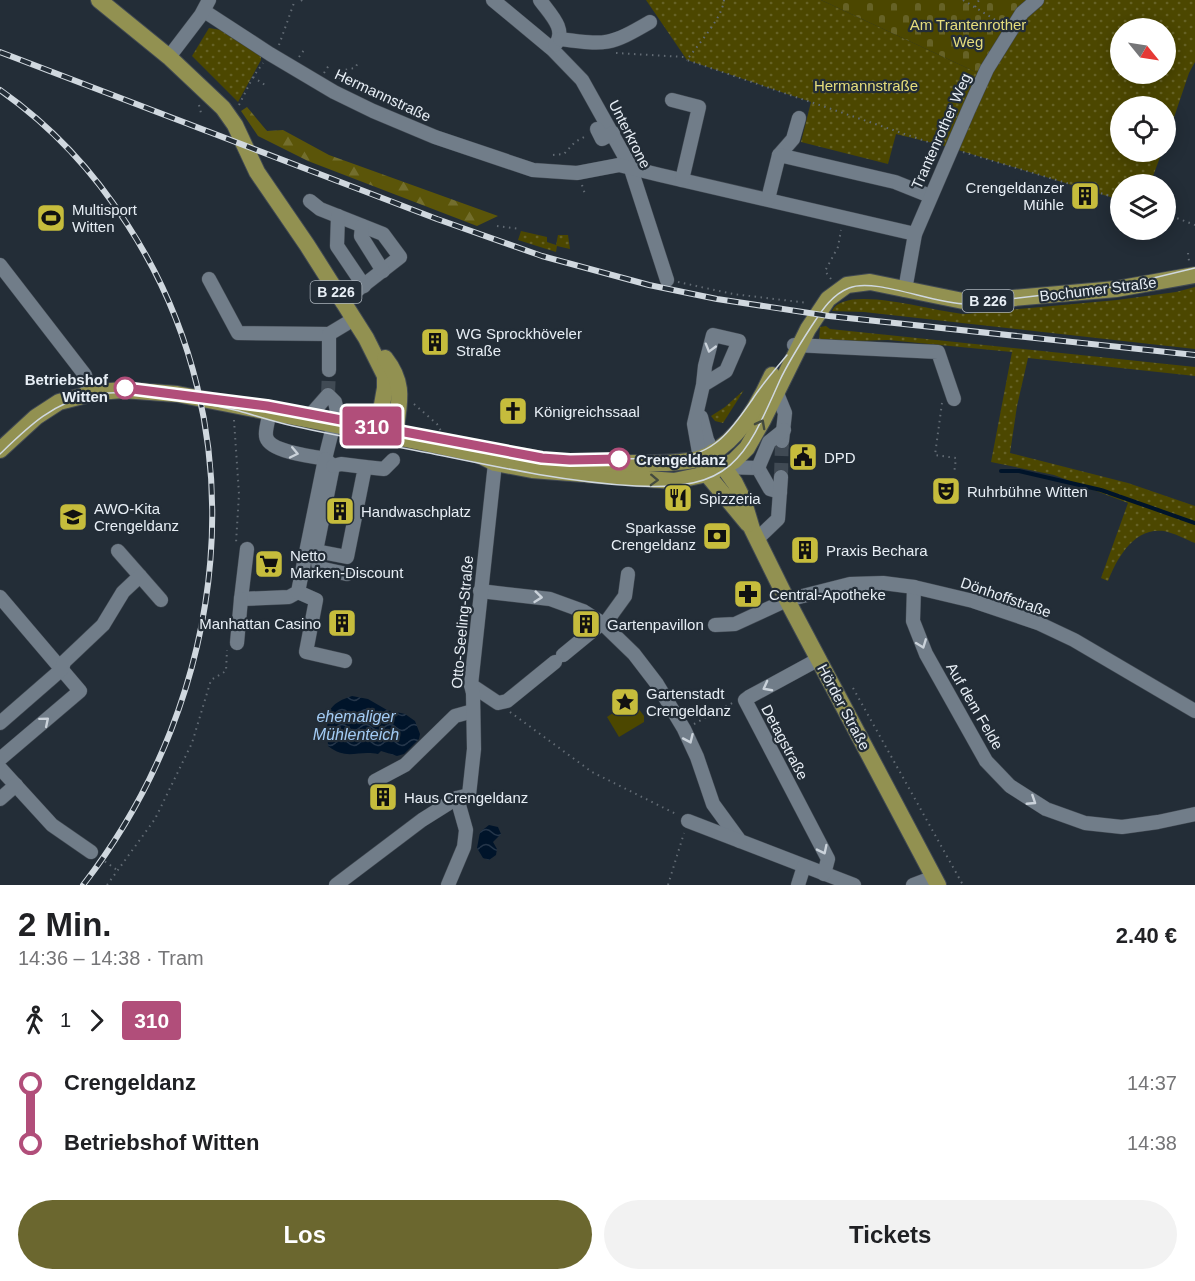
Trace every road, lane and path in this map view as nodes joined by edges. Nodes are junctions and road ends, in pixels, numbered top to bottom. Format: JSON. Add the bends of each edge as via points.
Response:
{"nodes":[{"id":1,"x":99,"y":0,"type":"edge"},
{"id":2,"x":295,"y":0,"type":"edge"},
{"id":3,"x":301,"y":0,"type":"edge"},
{"id":4,"x":493,"y":0,"type":"edge"},
{"id":5,"x":540,"y":0,"type":"edge"},
{"id":6,"x":724,"y":0,"type":"edge"},
{"id":7,"x":963,"y":0,"type":"edge"},
{"id":8,"x":979,"y":0,"type":"edge"},
{"id":9,"x":1037,"y":0,"type":"edge"},
{"id":10,"x":304,"y":2,"type":"dead end"},
{"id":11,"x":207,"y":5,"type":"edge"},
{"id":12,"x":975,"y":7,"type":"junction"},
{"id":13,"x":650,"y":22,"type":"dead end"},
{"id":14,"x":1012,"y":30,"type":"junction"},
{"id":15,"x":556,"y":44,"type":"junction"},
{"id":16,"x":615,"y":53,"type":"dead end"},
{"id":17,"x":271,"y":55,"type":"junction"},
{"id":18,"x":169,"y":57,"type":"junction"},
{"id":19,"x":687,"y":60,"type":"junction"},
{"id":20,"x":358,"y":63,"type":"dead end"},
{"id":21,"x":253,"y":77,"type":"junction"},
{"id":22,"x":265,"y":85,"type":"dead end"},
{"id":23,"x":332,"y":90,"type":"junction"},
{"id":24,"x":672,"y":100,"type":"dead end"},
{"id":25,"x":238,"y":106,"type":"dead end"},
{"id":26,"x":799,"y":118,"type":"dead end"},
{"id":27,"x":604,"y":136,"type":"junction"},
{"id":28,"x":951,"y":149,"type":"junction"},
{"id":29,"x":553,"y":155,"type":"dead end"},
{"id":30,"x":779,"y":155,"type":"junction"},
{"id":31,"x":630,"y":166,"type":"junction"},
{"id":32,"x":682,"y":180,"type":"junction"},
{"id":33,"x":930,"y":196,"type":"junction"},
{"id":34,"x":1110,"y":196,"type":"edge"},
{"id":35,"x":768,"y":199,"type":"junction"},
{"id":36,"x":310,"y":201,"type":"dead end"},
{"id":37,"x":338,"y":216,"type":"junction"},
{"id":38,"x":1176,"y":218,"type":"edge"},
{"id":39,"x":1195,"y":225,"type":"edge"},
{"id":40,"x":362,"y":226,"type":"junction"},
{"id":41,"x":496,"y":226,"type":"dead end"},
{"id":42,"x":842,"y":227,"type":"dead end"},
{"id":43,"x":520,"y":229,"type":"dead end"},
{"id":44,"x":915,"y":234,"type":"junction"},
{"id":45,"x":0,"y":265,"type":"edge"},
{"id":46,"x":383,"y":271,"type":"junction"},
{"id":47,"x":1195,"y":275,"type":"edge"},
{"id":48,"x":209,"y":279,"type":"dead end"},
{"id":49,"x":667,"y":280,"type":"joint"},
{"id":50,"x":832,"y":282,"type":"dead end"},
{"id":51,"x":364,"y":286,"type":"junction"},
{"id":52,"x":905,"y":290,"type":"junction"},
{"id":53,"x":342,"y":302,"type":"junction"},
{"id":54,"x":823,"y":306,"type":"junction"},
{"id":55,"x":354,"y":320,"type":"junction"},
{"id":56,"x":329,"y":334,"type":"junction"},
{"id":57,"x":366,"y":338,"type":"junction"},
{"id":58,"x":797,"y":345,"type":"junction"},
{"id":59,"x":329,"y":370,"type":"tunnel mouth"},
{"id":60,"x":703,"y":386,"type":"dead end"},
{"id":61,"x":400,"y":387,"type":"junction"},
{"id":62,"x":771,"y":389,"type":"junction"},
{"id":63,"x":89,"y":393,"type":"junction"},
{"id":64,"x":948,"y":398,"type":"joint"},
{"id":65,"x":233,"y":405,"type":"junction"},
{"id":66,"x":269,"y":413,"type":"junction"},
{"id":67,"x":306,"y":420,"type":"junction"},
{"id":68,"x":332,"y":425,"type":"junction"},
{"id":69,"x":377,"y":433,"type":"junction"},
{"id":70,"x":395,"y":437,"type":"junction"},
{"id":71,"x":452,"y":449,"type":"junction"},
{"id":72,"x":0,"y":450,"type":"edge"},
{"id":73,"x":496,"y":458,"type":"junction"},
{"id":74,"x":393,"y":460,"type":"dead end"},
{"id":75,"x":707,"y":461,"type":"junction"},
{"id":76,"x":329,"y":462,"type":"junction"},
{"id":77,"x":365,"y":467,"type":"junction"},
{"id":78,"x":723,"y":467,"type":"junction"},
{"id":79,"x":758,"y":468,"type":"junction"},
{"id":80,"x":954,"y":474,"type":"dead end"},
{"id":81,"x":781,"y":477,"type":"tunnel mouth"},
{"id":82,"x":780,"y":492,"type":"junction"},
{"id":83,"x":755,"y":534,"type":"junction"},
{"id":84,"x":242,"y":547,"type":"joint"},
{"id":85,"x":118,"y":551,"type":"dead end"},
{"id":86,"x":316,"y":551,"type":"junction"},
{"id":87,"x":347,"y":574,"type":"dead end"},
{"id":88,"x":628,"y":574,"type":"dead end"},
{"id":89,"x":140,"y":576,"type":"junction"},
{"id":90,"x":914,"y":587,"type":"junction"},
{"id":91,"x":480,"y":591,"type":"junction"},
{"id":92,"x":298,"y":592,"type":"junction"},
{"id":93,"x":0,"y":597,"type":"edge"},
{"id":94,"x":241,"y":599,"type":"junction"},
{"id":95,"x":161,"y":600,"type":"dead end"},
{"id":96,"x":787,"y":600,"type":"junction"},
{"id":97,"x":603,"y":624,"type":"junction"},
{"id":98,"x":715,"y":625,"type":"dead end"},
{"id":99,"x":232,"y":646,"type":"joint"},
{"id":100,"x":819,"y":659,"type":"junction"},
{"id":101,"x":345,"y":661,"type":"dead end"},
{"id":102,"x":62,"y":669,"type":"junction"},
{"id":103,"x":471,"y":685,"type":"junction"},
{"id":104,"x":853,"y":688,"type":"dead end"},
{"id":105,"x":746,"y":700,"type":"junction"},
{"id":106,"x":498,"y":703,"type":"junction"},
{"id":107,"x":473,"y":711,"type":"junction"},
{"id":108,"x":1195,"y":711,"type":"edge"},
{"id":109,"x":0,"y":723,"type":"edge"},
{"id":110,"x":684,"y":729,"type":"junction"},
{"id":111,"x":0,"y":759,"type":"edge"},
{"id":112,"x":0,"y":768,"type":"edge"},
{"id":113,"x":375,"y":781,"type":"dead end"},
{"id":114,"x":16,"y":785,"type":"junction"},
{"id":115,"x":463,"y":796,"type":"junction"},
{"id":116,"x":0,"y":799,"type":"edge"},
{"id":117,"x":1195,"y":814,"type":"edge"},
{"id":118,"x":688,"y":820,"type":"junction"},
{"id":119,"x":740,"y":841,"type":"junction"},
{"id":120,"x":91,"y":852,"type":"dead end"},
{"id":121,"x":107,"y":863,"type":"dead end"},
{"id":122,"x":804,"y":866,"type":"junction"},
{"id":123,"x":117,"y":870,"type":"junction"},
{"id":124,"x":824,"y":874,"type":"junction"},
{"id":125,"x":936,"y":881,"type":"edge"},
{"id":126,"x":107,"y":885,"type":"edge"},
{"id":127,"x":336,"y":885,"type":"edge"},
{"id":128,"x":448,"y":885,"type":"edge"},
{"id":129,"x":669,"y":885,"type":"edge"},
{"id":130,"x":798,"y":885,"type":"edge"},
{"id":131,"x":854,"y":885,"type":"edge"},
{"id":132,"x":913,"y":885,"type":"edge"},
{"id":133,"x":963,"y":885,"type":"edge"}],
"edges":[{"from":1,"to":18,"type":"main road","number":"B 226"},
{"from":2,"to":17,"type":"path"},
{"from":3,"to":10,"type":"path"},
{"from":4,"to":15,"type":"street","name":"Unterkrone"},
{"from":5,"to":15,"type":"street","name":"Unterkrone","via":[[560,29]]},
{"from":6,"to":19,"type":"path","via":[[718,17]]},
{"from":7,"to":12,"type":"path"},
{"from":8,"to":12,"type":"path"},
{"from":9,"to":14,"type":"street","name":"Trantenrother Weg","via":[[1022,13]]},
{"from":11,"to":17,"type":"street","name":"Hermannstraße"},
{"from":11,"to":18,"type":"street"},
{"from":12,"to":14,"type":"path"},
{"from":13,"to":15,"type":"street","via":[[609,43]]},
{"from":14,"to":28,"type":"street","name":"Trantenrother Weg","via":[[987,69]]},
{"from":15,"to":27,"type":"street","name":"Unterkrone","via":[[582,80]]},
{"from":16,"to":19,"type":"path"},
{"from":17,"to":21,"type":"path"},
{"from":17,"to":23,"type":"street","name":"Hermannstraße"},
{"from":18,"to":53,"type":"main road","number":"B 226","via":[[223,108],[262,180]]},
{"from":19,"to":28,"type":"path"},
{"from":20,"to":23,"type":"path","via":[[355,68],[344,70]]},
{"from":21,"to":22,"type":"path"},
{"from":21,"to":25,"type":"path"},
{"from":23,"to":31,"type":"street","name":"Hermannstraße","via":[[435,137],[533,170],[577,172]]},
{"from":24,"to":32,"type":"street","via":[[699,107]]},
{"from":26,"to":30,"type":"street","via":[[793,139]]},
{"from":27,"to":29,"type":"path","via":[[574,141],[564,154]]},
{"from":27,"to":31,"type":"street","name":"Unterkrone"},
{"from":28,"to":33,"type":"street","name":"Trantenrother Weg"},
{"from":28,"to":34,"type":"path"},
{"from":30,"to":33,"type":"street","via":[[895,182]]},
{"from":30,"to":35,"type":"street"},
{"from":31,"to":32,"type":"street","name":"Hermannstraße"},
{"from":31,"to":49,"type":"street","name":"Unterkrone"},
{"from":32,"to":35,"type":"street","name":"Hermannstraße"},
{"from":33,"to":44,"type":"street","name":"Trantenrother Weg"},
{"from":35,"to":44,"type":"street","name":"Hermannstraße"},
{"from":36,"to":37,"type":"street"},
{"from":37,"to":40,"type":"street"},
{"from":37,"to":51,"type":"street","via":[[337,246]]},
{"from":38,"to":39,"type":"path"},
{"from":40,"to":46,"type":"street","via":[[361,236]]},
{"from":40,"to":46,"type":"street","via":[[383,234],[400,257]]},
{"from":41,"to":43,"type":"path"},
{"from":42,"to":50,"type":"path","via":[[838,247],[825,271]]},
{"from":44,"to":52,"type":"street","name":"Trantenrother Weg"},
{"from":45,"to":63,"type":"street","via":[[85,375]]},
{"from":46,"to":51,"type":"street"},
{"from":47,"to":52,"type":"main road","name":"Bochumer Straße","number":"B 226","via":[[1116,289],[968,302]]},
{"from":48,"to":56,"type":"street","via":[[238,333]]},
{"from":49,"to":54,"type":"path"},
{"from":51,"to":53,"type":"street"},
{"from":52,"to":54,"type":"main road","name":"Bochumer Straße","number":"B 226","via":[[856,283],[834,293]]},
{"from":53,"to":55,"type":"main road","number":"B 226"},
{"from":54,"to":58,"type":"main road","name":"Bochumer Straße","number":"B 226"},
{"from":55,"to":56,"type":"street"},
{"from":55,"to":57,"type":"main road","number":"B 226"},
{"from":56,"to":59,"type":"street"},
{"from":57,"to":61,"type":"main road","via":[[391,365]]},
{"from":57,"to":69,"type":"main road","number":"B 226","via":[[385,376]]},
{"from":58,"to":62,"type":"main road","name":"Bochumer Straße","number":"B 226","via":[[775,370]]},
{"from":58,"to":64,"type":"street","via":[[938,352]]},
{"from":60,"to":75,"type":"street","via":[[699,400]]},
{"from":61,"to":70,"type":"main road"},
{"from":61,"to":71,"type":"path","via":[[437,424]]},
{"from":62,"to":75,"type":"main road","name":"Bochumer Straße","number":"B 226","via":[[734,436]]},
{"from":78,"to":62,"type":"main road","name":"Bochumer Straße","number":"B 226","one_way":true,"via":[[747,448],[768,411]]},
{"from":62,"to":79,"type":"street","via":[[785,413],[783,436],[769,442]]},
{"from":63,"to":65,"type":"main road","via":[[165,393]]},
{"from":63,"to":72,"type":"main road","via":[[59,402]]},
{"from":64,"to":80,"type":"path","via":[[935,455],[956,458]]},
{"from":65,"to":66,"type":"main road"},
{"from":65,"to":84,"type":"path"},
{"from":66,"to":67,"type":"main road"},
{"from":66,"to":76,"type":"street","one_way":true,"via":[[266,437],[271,445]]},
{"from":67,"to":68,"type":"main road"},
{"from":67,"to":68,"type":"street","via":[[328,395],[337,411]]},
{"from":68,"to":69,"type":"main road"},
{"from":68,"to":76,"type":"street"},
{"from":69,"to":70,"type":"main road","number":"B 226"},
{"from":70,"to":71,"type":"main road","number":"B 226"},
{"from":71,"to":73,"type":"main road","number":"B 226"},
{"from":73,"to":75,"type":"main road","number":"B 226","via":[[532,470],[577,469],[674,481]]},
{"from":73,"to":91,"type":"street","name":"Otto-Seeling-Straße"},
{"from":74,"to":77,"type":"street","via":[[384,469]]},
{"from":75,"to":78,"type":"main road","number":"B 226"},
{"from":75,"to":83,"type":"main road","name":"Hörder Straße","via":[[730,505]]},
{"from":76,"to":77,"type":"street"},
{"from":76,"to":86,"type":"street"},
{"from":76,"to":92,"type":"street"},
{"from":77,"to":86,"type":"street","via":[[347,557]]},
{"from":78,"to":79,"type":"street"},
{"from":78,"to":83,"type":"main road","name":"Hörder Straße","via":[[743,499]]},
{"from":79,"to":82,"type":"street","via":[[770,489]]},
{"from":81,"to":82,"type":"street"},
{"from":82,"to":83,"type":"street","via":[[778,519]]},
{"from":83,"to":96,"type":"main road","name":"Hörder Straße"},
{"from":84,"to":94,"type":"street"},
{"from":85,"to":89,"type":"street"},
{"from":86,"to":87,"type":"street","via":[[319,568]]},
{"from":88,"to":97,"type":"street","via":[[625,597]]},
{"from":89,"to":95,"type":"street"},
{"from":89,"to":102,"type":"street","via":[[123,592],[103,626],[64,662]]},
{"from":90,"to":96,"type":"street","name":"Dönhoffstraße","via":[[850,584]]},
{"from":90,"to":108,"type":"street","name":"Dönhoffstraße","via":[[973,601],[1038,623]]},
{"from":90,"to":117,"type":"street","name":"Auf dem Felde","one_way":true,"via":[[913,621],[926,654],[986,761],[1010,786],[1046,809],[1085,823],[1122,827]]},
{"from":91,"to":97,"type":"street","one_way":true,"via":[[550,599]]},
{"from":91,"to":103,"type":"street","name":"Otto-Seeling-Straße"},
{"from":92,"to":94,"type":"street","via":[[289,597]]},
{"from":92,"to":101,"type":"street","via":[[316,600],[306,652]]},
{"from":93,"to":102,"type":"street"},
{"from":94,"to":99,"type":"street"},
{"from":96,"to":98,"type":"street","name":"Dönhoffstraße","via":[[735,624]]},
{"from":96,"to":100,"type":"main road","name":"Hörder Straße"},
{"from":97,"to":106,"type":"street","via":[[507,701]]},
{"from":97,"to":110,"type":"street","via":[[634,654]]},
{"from":99,"to":123,"type":"path","via":[[226,671],[211,680],[192,743],[155,819]]},
{"from":100,"to":105,"type":"street","name":"Detagstraße","one_way":true},
{"from":100,"to":125,"type":"main road","name":"Hörder Straße"},
{"from":102,"to":109,"type":"street"},
{"from":111,"to":102,"type":"street","one_way":true,"via":[[80,691]]},
{"from":103,"to":106,"type":"street"},
{"from":103,"to":107,"type":"street","name":"Otto-Seeling-Straße"},
{"from":104,"to":133,"type":"path"},
{"from":105,"to":110,"type":"path"},
{"from":105,"to":124,"type":"street","name":"Detagstraße","one_way":true,"via":[[828,859]]},
{"from":106,"to":118,"type":"path","via":[[592,772]]},
{"from":107,"to":113,"type":"street","via":[[455,716],[405,765]]},
{"from":107,"to":115,"type":"street","name":"Otto-Seeling-Straße","via":[[474,749]]},
{"from":110,"to":119,"type":"street","one_way":true,"via":[[713,804]]},
{"from":112,"to":114,"type":"street"},
{"from":114,"to":116,"type":"street"},
{"from":114,"to":120,"type":"street","via":[[52,825]]},
{"from":115,"to":127,"type":"street","via":[[422,820]]},
{"from":115,"to":128,"type":"street","via":[[466,830]]},
{"from":118,"to":119,"type":"street"},
{"from":118,"to":129,"type":"path"},
{"from":119,"to":122,"type":"street"},
{"from":121,"to":123,"type":"path"},
{"from":122,"to":124,"type":"street"},
{"from":122,"to":130,"type":"street"},
{"from":123,"to":126,"type":"path"},
{"from":124,"to":131,"type":"street"},
{"from":125,"to":132,"type":"street"}]}
